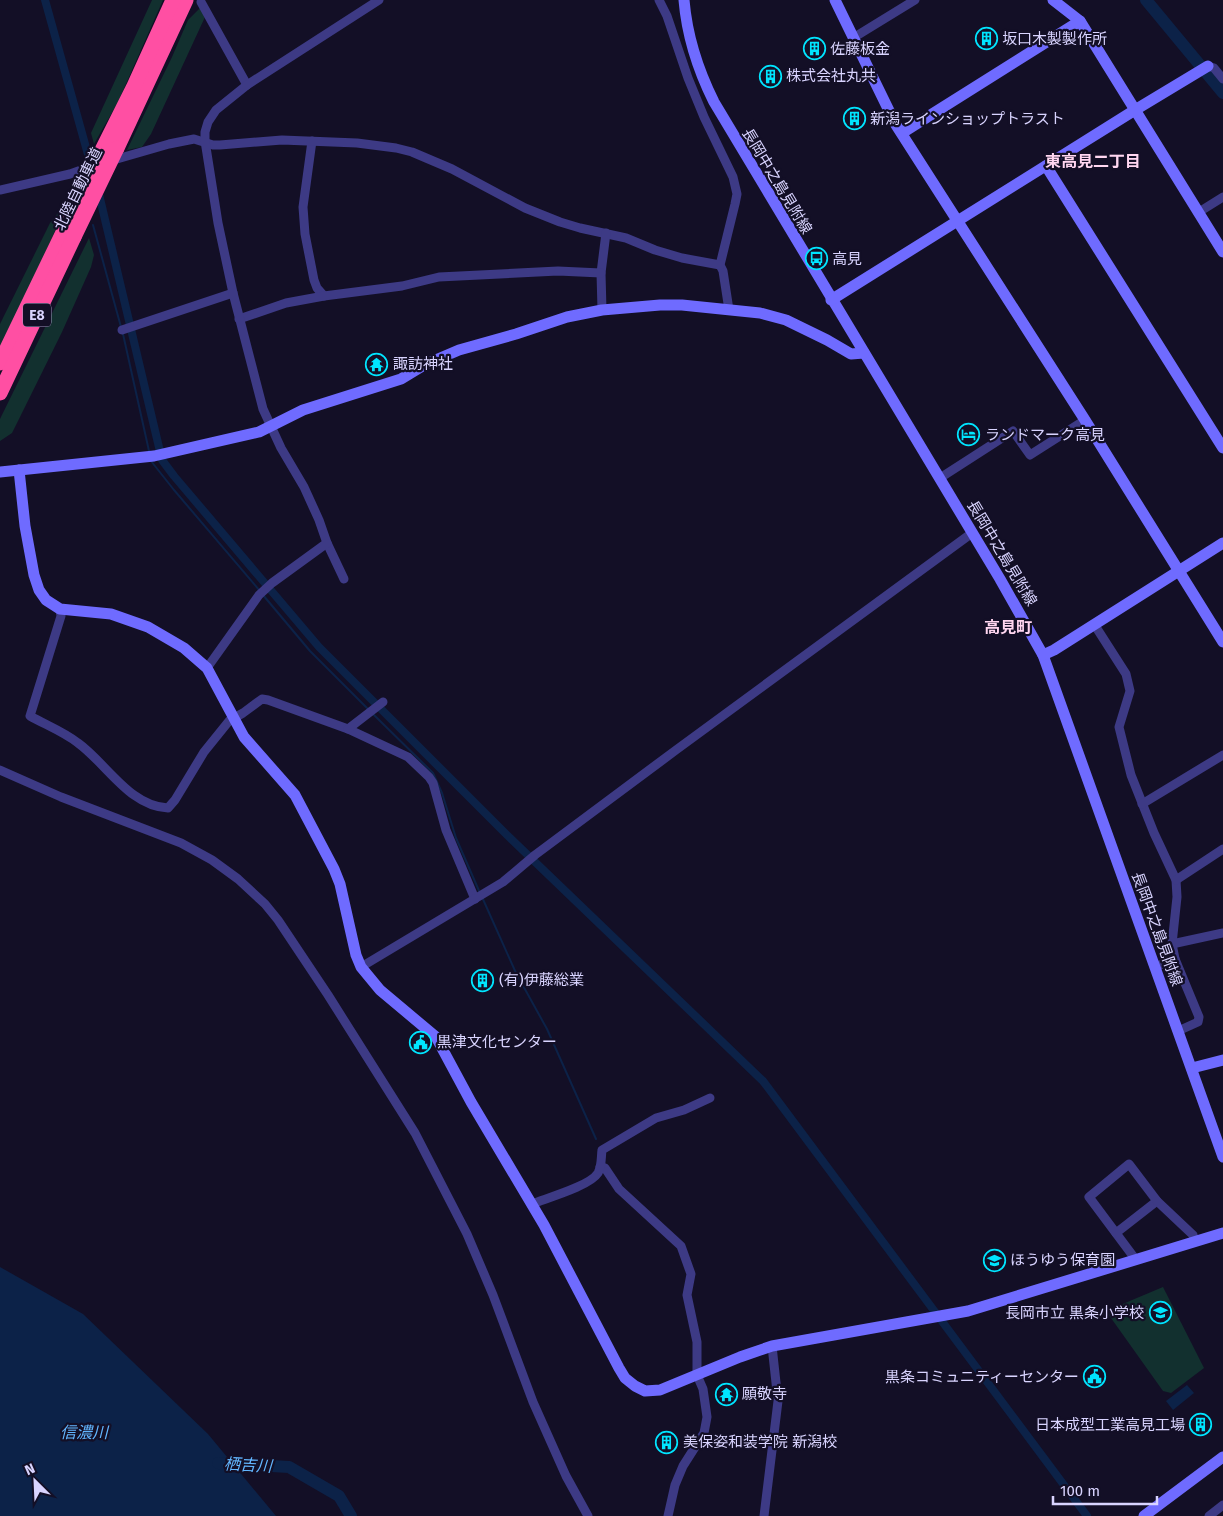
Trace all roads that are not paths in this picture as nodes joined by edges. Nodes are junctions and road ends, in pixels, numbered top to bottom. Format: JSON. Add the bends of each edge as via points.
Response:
{"nodes":[{"id":1,"x":173,"y":0,"type":"edge"},
{"id":2,"x":379,"y":0,"type":"edge"},
{"id":3,"x":659,"y":0,"type":"edge"},
{"id":4,"x":684,"y":0,"type":"edge"},
{"id":5,"x":835,"y":0,"type":"edge"},
{"id":6,"x":915,"y":0,"type":"edge"},
{"id":7,"x":1053,"y":0,"type":"edge"},
{"id":8,"x":193,"y":1,"type":"edge"},
{"id":9,"x":1080,"y":21,"type":"junction"},
{"id":10,"x":670,"y":23,"type":"junction"},
{"id":11,"x":687,"y":23,"type":"junction"},
{"id":12,"x":853,"y":38,"type":"junction"},
{"id":13,"x":1208,"y":66,"type":"joint"},
{"id":14,"x":1223,"y":79,"type":"edge"},
{"id":15,"x":247,"y":85,"type":"junction"},
{"id":16,"x":1135,"y":110,"type":"junction"},
{"id":17,"x":902,"y":133,"type":"junction"},
{"id":18,"x":205,"y":141,"type":"junction"},
{"id":19,"x":312,"y":141,"type":"junction"},
{"id":20,"x":1046,"y":166,"type":"junction"},
{"id":21,"x":0,"y":190,"type":"edge"},
{"id":22,"x":1223,"y":197,"type":"edge"},
{"id":23,"x":1199,"y":212,"type":"junction"},
{"id":24,"x":957,"y":221,"type":"junction"},
{"id":25,"x":606,"y":233,"type":"junction"},
{"id":26,"x":1223,"y":252,"type":"edge"},
{"id":27,"x":720,"y":265,"type":"junction"},
{"id":28,"x":601,"y":273,"type":"junction"},
{"id":29,"x":233,"y":293,"type":"junction"},
{"id":30,"x":324,"y":296,"type":"junction"},
{"id":31,"x":831,"y":300,"type":"junction"},
{"id":32,"x":602,"y":310,"type":"junction"},
{"id":33,"x":729,"y":310,"type":"junction"},
{"id":34,"x":239,"y":319,"type":"junction"},
{"id":35,"x":122,"y":330,"type":"dead end"},
{"id":36,"x":864,"y":353,"type":"junction"},
{"id":37,"x":0,"y":363,"type":"edge"},
{"id":38,"x":0,"y":393,"type":"edge"},
{"id":39,"x":1085,"y":420,"type":"junction"},
{"id":40,"x":270,"y":426,"type":"junction"},
{"id":41,"x":1223,"y":448,"type":"edge"},
{"id":42,"x":19,"y":470,"type":"junction"},
{"id":43,"x":0,"y":472,"type":"edge"},
{"id":44,"x":940,"y":478,"type":"junction"},
{"id":45,"x":972,"y":533,"type":"junction"},
{"id":46,"x":327,"y":543,"type":"junction"},
{"id":47,"x":1223,"y":544,"type":"edge"},
{"id":48,"x":1179,"y":571,"type":"junction"},
{"id":49,"x":344,"y":579,"type":"dead end"},
{"id":50,"x":60,"y":609,"type":"junction"},
{"id":51,"x":1094,"y":624,"type":"junction"},
{"id":52,"x":1223,"y":642,"type":"edge"},
{"id":53,"x":1043,"y":655,"type":"junction"},
{"id":54,"x":206,"y":668,"type":"junction"},
{"id":55,"x":383,"y":702,"type":"dead end"},
{"id":56,"x":233,"y":718,"type":"junction"},
{"id":57,"x":348,"y":729,"type":"junction"},
{"id":58,"x":1223,"y":754,"type":"edge"},
{"id":59,"x":0,"y":770,"type":"edge"},
{"id":60,"x":1142,"y":804,"type":"junction"},
{"id":61,"x":1223,"y":850,"type":"edge"},
{"id":62,"x":1176,"y":880,"type":"junction"},
{"id":63,"x":475,"y":899,"type":"junction"},
{"id":64,"x":1223,"y":933,"type":"edge"},
{"id":65,"x":1172,"y":944,"type":"junction"},
{"id":66,"x":1175,"y":959,"type":"junction"},
{"id":67,"x":361,"y":967,"type":"junction"},
{"id":68,"x":1155,"y":967,"type":"junction"},
{"id":69,"x":1178,"y":1031,"type":"junction"},
{"id":70,"x":1223,"y":1060,"type":"edge"},
{"id":71,"x":1192,"y":1068,"type":"junction"},
{"id":72,"x":710,"y":1098,"type":"dead end"},
{"id":73,"x":1223,"y":1157,"type":"edge"},
{"id":74,"x":600,"y":1167,"type":"junction"},
{"id":75,"x":1157,"y":1201,"type":"junction"},
{"id":76,"x":532,"y":1204,"type":"junction"},
{"id":77,"x":1116,"y":1233,"type":"junction"},
{"id":78,"x":1223,"y":1233,"type":"edge"},
{"id":79,"x":1195,"y":1242,"type":"junction"},
{"id":80,"x":1136,"y":1260,"type":"junction"},
{"id":81,"x":772,"y":1346,"type":"junction"},
{"id":82,"x":697,"y":1375,"type":"junction"},
{"id":83,"x":1223,"y":1457,"type":"edge"},
{"id":84,"x":1223,"y":1505,"type":"edge"},
{"id":85,"x":588,"y":1516,"type":"edge"},
{"id":86,"x":668,"y":1516,"type":"edge"},
{"id":87,"x":764,"y":1516,"type":"edge"},
{"id":88,"x":1144,"y":1516,"type":"edge"},
{"id":89,"x":1209,"y":1516,"type":"edge"}],
"edges":[{"from":1,"to":37,"type":"highway","name":"北陸自動車道","number":"E8","bridge":true},
{"from":2,"to":15,"type":"street"},
{"from":3,"to":10,"type":"street"},
{"from":4,"to":11,"type":"street","name":"長岡中之島見附線"},
{"from":5,"to":12,"type":"street"},
{"from":6,"to":12,"type":"street"},
{"from":7,"to":9,"type":"street"},
{"from":8,"to":15,"type":"street"},
{"from":8,"to":38,"type":"highway","name":"北陸自動車道","number":"E8","bridge":true,"via":[[117,148]]},
{"from":9,"to":16,"type":"street"},
{"from":9,"to":17,"type":"street"},
{"from":10,"to":11,"type":"street"},
{"from":10,"to":27,"type":"street","via":[[688,78],[733,177],[737,194]]},
{"from":11,"to":31,"type":"street","name":"長岡中之島見附線","via":[[697,65],[714,102]]},
{"from":12,"to":17,"type":"street"},
{"from":13,"to":14,"type":"street"},
{"from":13,"to":16,"type":"street"},
{"from":15,"to":18,"type":"street","via":[[216,110],[208,122]]},
{"from":16,"to":20,"type":"street"},
{"from":16,"to":23,"type":"street"},
{"from":17,"to":24,"type":"street"},
{"from":18,"to":19,"type":"street","via":[[213,145]]},
{"from":18,"to":21,"type":"street","via":[[194,139],[169,144],[70,174]]},
{"from":18,"to":29,"type":"street"},
{"from":19,"to":25,"type":"street","via":[[379,145],[412,152],[539,215]]},
{"from":19,"to":30,"type":"street","via":[[303,207],[305,234],[314,280]]},
{"from":20,"to":24,"type":"street"},
{"from":20,"to":41,"type":"street"},
{"from":22,"to":23,"type":"street"},
{"from":23,"to":26,"type":"street"},
{"from":24,"to":31,"type":"street"},
{"from":24,"to":39,"type":"street"},
{"from":25,"to":27,"type":"street","via":[[682,258]]},
{"from":25,"to":28,"type":"street"},
{"from":27,"to":33,"type":"street"},
{"from":28,"to":30,"type":"street","via":[[558,271],[439,277],[402,286]]},
{"from":28,"to":32,"type":"street"},
{"from":29,"to":34,"type":"street"},
{"from":29,"to":35,"type":"street"},
{"from":30,"to":34,"type":"street","via":[[286,303]]},
{"from":31,"to":36,"type":"street","name":"長岡中之島見附線"},
{"from":32,"to":33,"type":"street","via":[[660,305]]},
{"from":32,"to":40,"type":"street","via":[[567,317],[459,350],[394,382],[303,410]]},
{"from":33,"to":36,"type":"street","via":[[786,320],[851,354]]},
{"from":34,"to":40,"type":"street"},
{"from":36,"to":44,"type":"street","name":"長岡中之島見附線"},
{"from":39,"to":44,"type":"street","via":[[1030,455],[1013,431]]},
{"from":39,"to":48,"type":"street"},
{"from":40,"to":42,"type":"street","via":[[259,432],[159,456]]},
{"from":40,"to":46,"type":"street","via":[[304,487]]},
{"from":42,"to":43,"type":"street"},
{"from":42,"to":50,"type":"street","via":[[34,575],[46,600]]},
{"from":44,"to":45,"type":"street","name":"長岡中之島見附線"},
{"from":45,"to":53,"type":"street","name":"長岡中之島見附線"},
{"from":45,"to":63,"type":"street","via":[[676,750],[503,882]]},
{"from":46,"to":49,"type":"street"},
{"from":46,"to":54,"type":"street","via":[[259,595]]},
{"from":47,"to":48,"type":"street"},
{"from":48,"to":51,"type":"street"},
{"from":48,"to":52,"type":"street"},
{"from":50,"to":54,"type":"street","via":[[111,614],[148,627],[184,648]]},
{"from":50,"to":56,"type":"street","via":[[61,616],[30,716],[77,742],[113,778],[145,802],[168,808],[204,752]]},
{"from":51,"to":53,"type":"street"},
{"from":51,"to":60,"type":"street","via":[[1130,682],[1119,727]]},
{"from":53,"to":68,"type":"street","name":"長岡中之島見附線"},
{"from":54,"to":56,"type":"street"},
{"from":55,"to":57,"type":"street"},
{"from":56,"to":57,"type":"street","via":[[262,699]]},
{"from":56,"to":67,"type":"street","via":[[248,743],[295,795],[334,868]]},
{"from":57,"to":63,"type":"street","via":[[408,757],[429,777],[446,830]]},
{"from":58,"to":60,"type":"street"},
{"from":59,"to":85,"type":"street","via":[[197,851],[238,879],[278,920],[381,1077],[445,1189],[487,1279],[552,1447]]},
{"from":60,"to":62,"type":"street"},
{"from":61,"to":62,"type":"street"},
{"from":62,"to":65,"type":"street"},
{"from":63,"to":67,"type":"street"},
{"from":64,"to":65,"type":"street"},
{"from":65,"to":66,"type":"street"},
{"from":66,"to":68,"type":"street"},
{"from":66,"to":69,"type":"street","via":[[1199,1017],[1198,1022]]},
{"from":67,"to":76,"type":"street","via":[[380,990],[436,1037]]},
{"from":68,"to":69,"type":"street","name":"長岡中之島見附線"},
{"from":69,"to":71,"type":"street","name":"長岡中之島見附線"},
{"from":70,"to":71,"type":"street"},
{"from":71,"to":73,"type":"street","name":"長岡中之島見附線"},
{"from":72,"to":74,"type":"street","via":[[656,1118],[602,1150]]},
{"from":74,"to":76,"type":"street","via":[[594,1177],[580,1185]]},
{"from":74,"to":82,"type":"street","via":[[605,1168],[619,1189],[681,1246],[686,1256],[690,1274],[687,1295],[697,1342]]},
{"from":75,"to":77,"type":"street"},
{"from":75,"to":77,"type":"street","via":[[1129,1164],[1089,1197]]},
{"from":75,"to":79,"type":"street","via":[[1192,1235]]},
{"from":76,"to":82,"type":"street","via":[[625,1378],[645,1391],[652,1391]]},
{"from":77,"to":80,"type":"street"},
{"from":78,"to":79,"type":"street"},
{"from":79,"to":80,"type":"street"},
{"from":80,"to":81,"type":"street","via":[[968,1311]]},
{"from":81,"to":82,"type":"street"},
{"from":81,"to":87,"type":"street","via":[[778,1401]]},
{"from":82,"to":86,"type":"street","via":[[706,1402],[706,1424],[675,1485]]},
{"from":83,"to":88,"type":"street"},
{"from":84,"to":89,"type":"street"}]}
